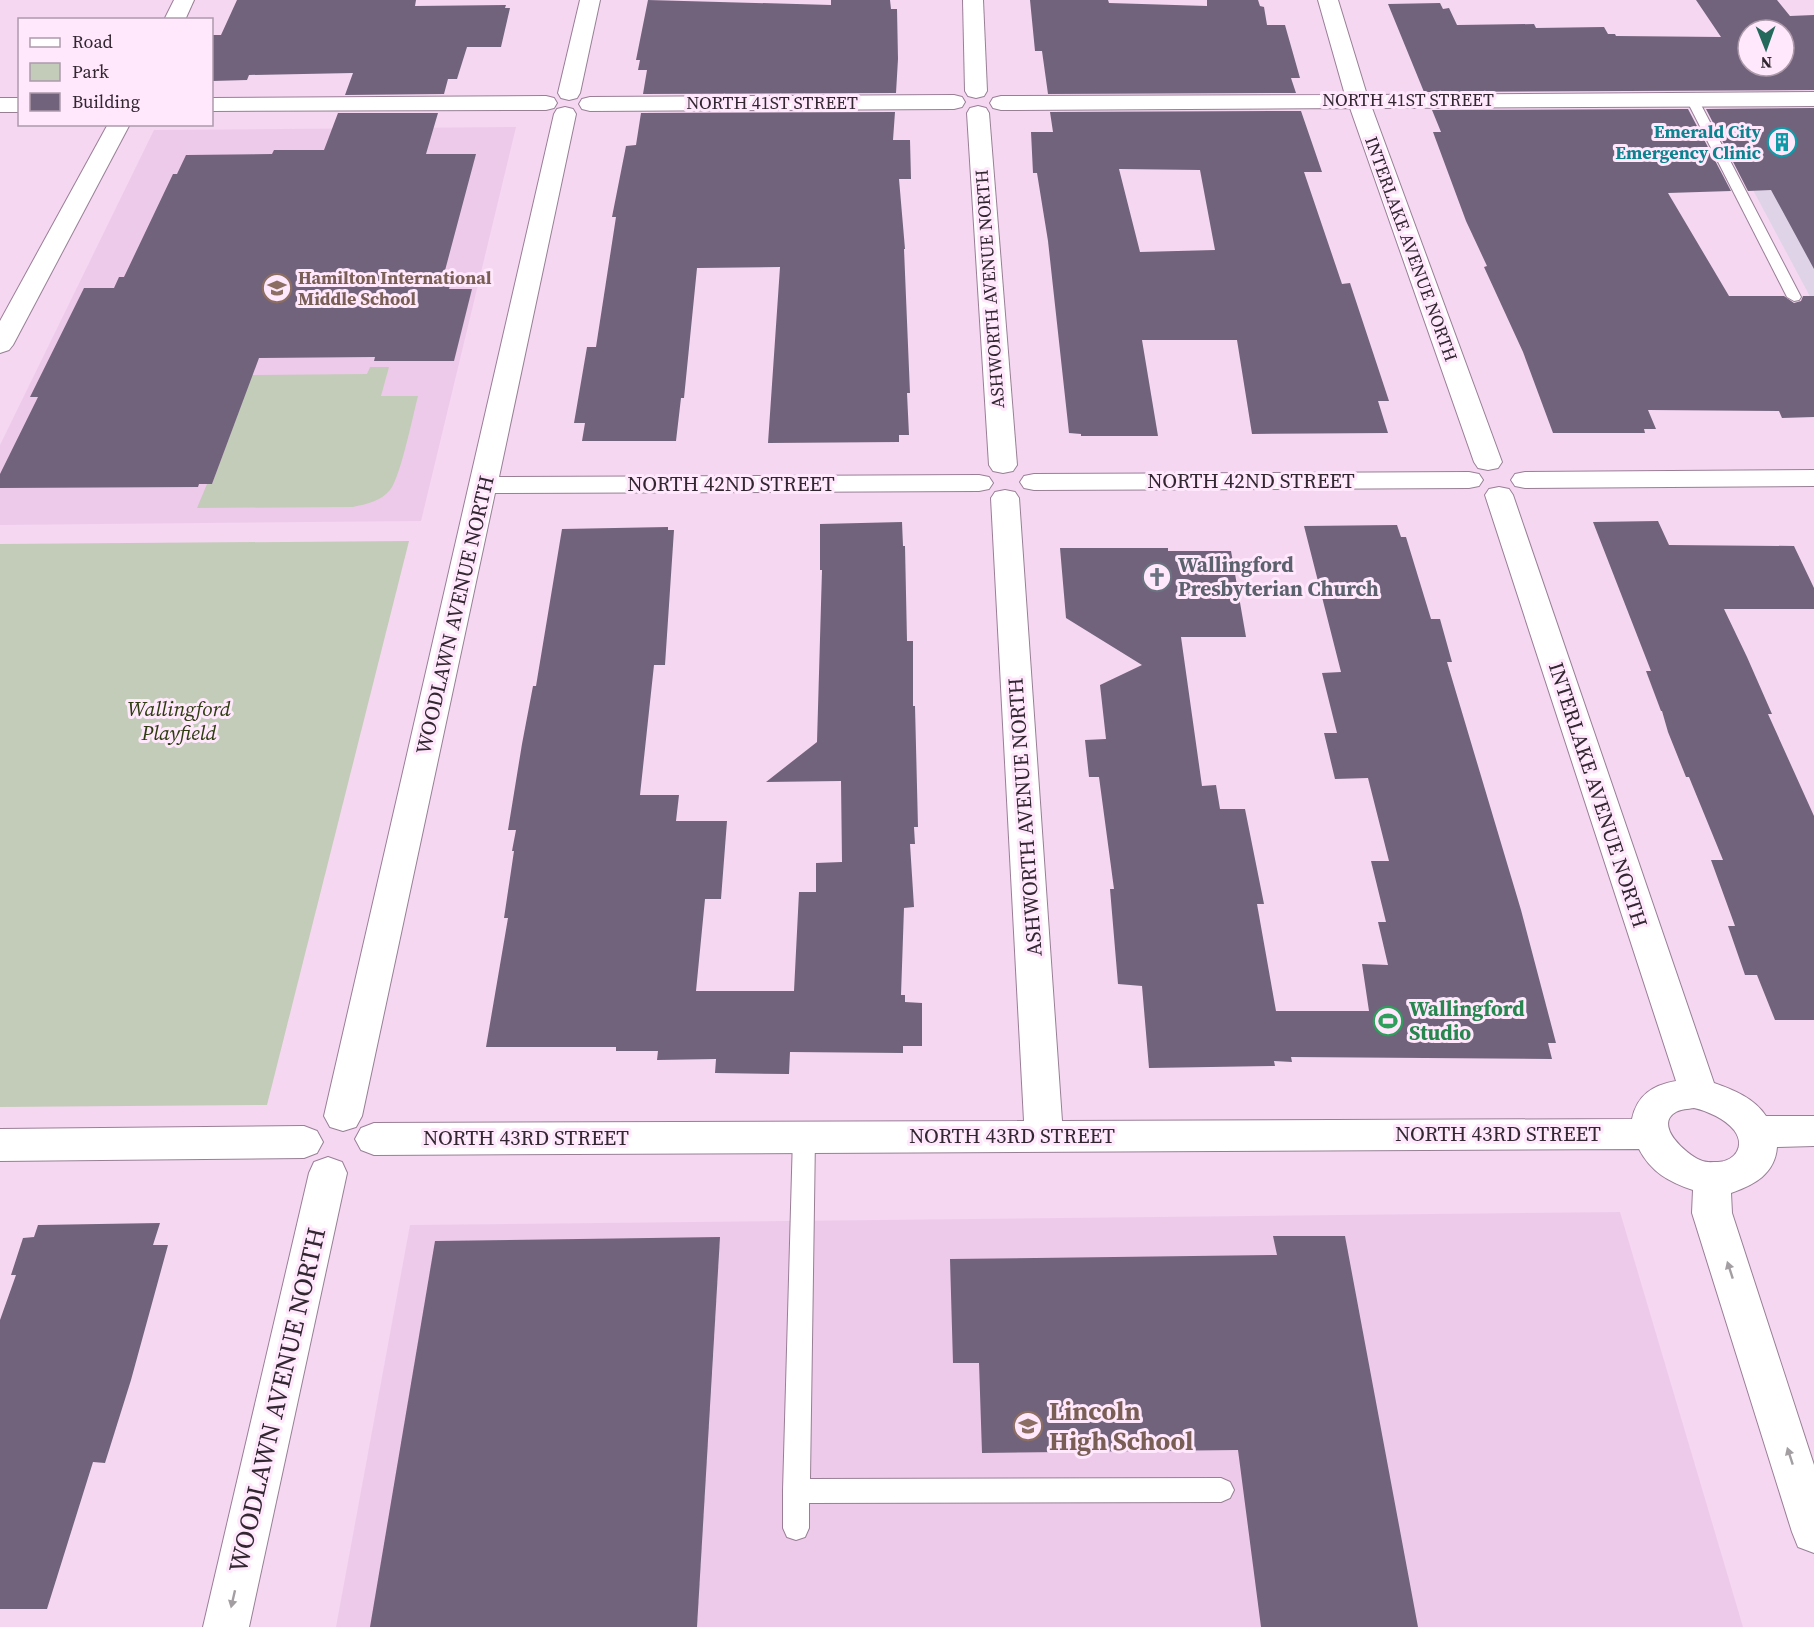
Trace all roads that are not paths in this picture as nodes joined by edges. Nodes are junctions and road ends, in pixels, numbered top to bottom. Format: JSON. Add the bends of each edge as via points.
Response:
{"nodes":[{"id":1,"x":184,"y":0,"type":"edge"},
{"id":2,"x":590,"y":0,"type":"edge"},
{"id":3,"x":973,"y":0,"type":"edge"},
{"id":4,"x":1328,"y":0,"type":"edge"},
{"id":5,"x":175,"y":18,"type":"edge"},
{"id":6,"x":1692,"y":99,"type":"junction"},
{"id":7,"x":1814,"y":99,"type":"edge"},
{"id":8,"x":1358,"y":100,"type":"junction"},
{"id":9,"x":977,"y":102,"type":"junction"},
{"id":10,"x":568,"y":104,"type":"junction"},
{"id":11,"x":0,"y":105,"type":"edge"},
{"id":12,"x":18,"y":105,"type":"edge"},
{"id":13,"x":213,"y":105,"type":"edge"},
{"id":14,"x":118,"y":126,"type":"edge"},
{"id":15,"x":1794,"y":297,"type":"dead end"},
{"id":16,"x":0,"y":345,"type":"edge"},
{"id":17,"x":1003,"y":465,"type":"junction"},
{"id":18,"x":1479,"y":471,"type":"junction"},
{"id":19,"x":1814,"y":478,"type":"edge"},
{"id":20,"x":1034,"y":482,"type":"junction"},
{"id":21,"x":484,"y":486,"type":"junction"},
{"id":22,"x":1512,"y":487,"type":"junction"},
{"id":23,"x":992,"y":490,"type":"junction"},
{"id":24,"x":1699,"y":1094,"type":"junction"},
{"id":25,"x":343,"y":1116,"type":"junction"},
{"id":26,"x":1814,"y":1131,"type":"edge"},
{"id":27,"x":1754,"y":1132,"type":"junction"},
{"id":28,"x":1650,"y":1134,"type":"junction"},
{"id":29,"x":1044,"y":1136,"type":"junction"},
{"id":30,"x":804,"y":1137,"type":"junction"},
{"id":31,"x":374,"y":1139,"type":"junction"},
{"id":32,"x":0,"y":1145,"type":"edge"},
{"id":33,"x":316,"y":1157,"type":"junction"},
{"id":34,"x":1713,"y":1178,"type":"junction"},
{"id":35,"x":1221,"y":1490,"type":"dead end"},
{"id":36,"x":796,"y":1491,"type":"junction"},
{"id":37,"x":1811,"y":1513,"type":"edge"},
{"id":38,"x":796,"y":1528,"type":"dead end"},
{"id":39,"x":226,"y":1627,"type":"edge"}],
"edges":[{"from":1,"to":5,"type":"street"},
{"from":2,"to":10,"type":"street","name":"WOODLAWN AVENUE NORTH"},
{"from":3,"to":9,"type":"street","name":"ASHWORTH AVENUE NORTH"},
{"from":4,"to":8,"type":"street","name":"INTERLAKE AVENUE NORTH"},
{"from":6,"to":7,"type":"street","name":"NORTH 41ST STREET"},
{"from":6,"to":8,"type":"street","name":"NORTH 41ST STREET"},
{"from":6,"to":15,"type":"lane"},
{"from":8,"to":9,"type":"street","name":"NORTH 41ST STREET","via":[[1001,103],[995,110]]},
{"from":8,"to":18,"type":"street","name":"INTERLAKE AVENUE NORTH"},
{"from":9,"to":10,"type":"street","name":"NORTH 41ST STREET","via":[[958,109],[954,102]]},
{"from":9,"to":17,"type":"street","name":"ASHWORTH AVENUE NORTH"},
{"from":10,"to":13,"type":"street","name":"NORTH 41ST STREET"},
{"from":10,"to":21,"type":"street","name":"WOODLAWN AVENUE NORTH"},
{"from":11,"to":12,"type":"street"},
{"from":14,"to":16,"type":"street"},
{"from":17,"to":20,"type":"street","via":[[1025,469]]},
{"from":17,"to":23,"type":"street","via":[[980,475]]},
{"from":18,"to":20,"type":"street","name":"NORTH 42ND STREET"},
{"from":18,"to":22,"type":"street","name":"NORTH 42ND STREET","via":[[1513,467],[1519,471]]},
{"from":19,"to":22,"type":"street"},
{"from":20,"to":23,"type":"street","via":[[1027,493]]},
{"from":21,"to":23,"type":"street","name":"NORTH 42ND STREET"},
{"from":21,"to":25,"type":"street","name":"WOODLAWN AVENUE NORTH"},
{"from":22,"to":24,"type":"street","name":"INTERLAKE AVENUE NORTH"},
{"from":23,"to":29,"type":"street","name":"ASHWORTH AVENUE NORTH"},
{"from":24,"to":27,"type":"street","via":[[1711,1096],[1742,1114]]},
{"from":24,"to":28,"type":"street","via":[[1677,1094],[1664,1099],[1649,1120]]},
{"from":25,"to":31,"type":"street","via":[[367,1123]]},
{"from":25,"to":33,"type":"street","via":[[317,1125]]},
{"from":26,"to":27,"type":"street"},
{"from":27,"to":34,"type":"street","via":[[1757,1154],[1751,1165],[1740,1174]]},
{"from":28,"to":29,"type":"street","name":"NORTH 43RD STREET"},
{"from":28,"to":34,"type":"street","via":[[1657,1149],[1670,1162],[1687,1172]]},
{"from":29,"to":30,"type":"street","name":"NORTH 43RD STREET"},
{"from":30,"to":31,"type":"street","name":"NORTH 43RD STREET"},
{"from":30,"to":36,"type":"lane"},
{"from":31,"to":33,"type":"street","via":[[372,1149],[347,1170]]},
{"from":32,"to":33,"type":"street"},
{"from":33,"to":39,"type":"street","name":"WOODLAWN AVENUE NORTH","one_way":true},
{"from":37,"to":34,"type":"street","one_way":true,"via":[[1712,1213]]},
{"from":35,"to":36,"type":"lane"},
{"from":36,"to":38,"type":"lane"}]}
